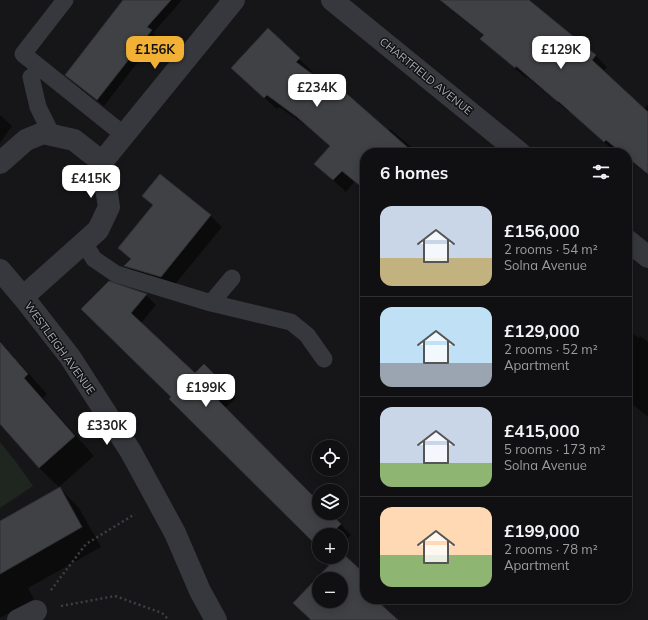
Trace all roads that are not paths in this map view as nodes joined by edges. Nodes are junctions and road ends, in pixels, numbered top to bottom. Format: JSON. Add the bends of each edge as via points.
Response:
{"nodes":[{"id":1,"x":65,"y":0,"type":"edge"},
{"id":2,"x":234,"y":0,"type":"edge"},
{"id":3,"x":332,"y":0,"type":"edge"},
{"id":4,"x":31,"y":77,"type":"dead end"},
{"id":5,"x":52,"y":135,"type":"junction"},
{"id":6,"x":124,"y":135,"type":"junction"},
{"id":7,"x":514,"y":148,"type":"edge"},
{"id":8,"x":102,"y":162,"type":"junction"},
{"id":9,"x":0,"y":163,"type":"edge"},
{"id":10,"x":84,"y":243,"type":"junction"},
{"id":11,"x":632,"y":244,"type":"edge"},
{"id":12,"x":648,"y":257,"type":"edge"},
{"id":13,"x":0,"y":270,"type":"edge"},
{"id":14,"x":232,"y":278,"type":"dead end"},
{"id":15,"x":23,"y":297,"type":"junction"},
{"id":16,"x":211,"y":302,"type":"junction"},
{"id":17,"x":324,"y":359,"type":"dead end"},
{"id":18,"x":216,"y":620,"type":"edge"}],
"edges":[{"from":1,"to":6,"type":"lane","via":[[23,54]]},
{"from":2,"to":6,"type":"street"},
{"from":3,"to":7,"type":"street","name":"CHARTFIELD AVENUE"},
{"from":4,"to":5,"type":"lane","via":[[38,107]]},
{"from":5,"to":8,"type":"street","via":[[74,140]]},
{"from":5,"to":9,"type":"street","via":[[43,133],[26,140]]},
{"from":6,"to":8,"type":"street"},
{"from":8,"to":10,"type":"street","via":[[110,207],[98,230]]},
{"from":10,"to":15,"type":"street"},
{"from":10,"to":16,"type":"lane","via":[[94,259],[116,274]]},
{"from":11,"to":12,"type":"street"},
{"from":13,"to":15,"type":"street","name":"WESTLEIGH AVENUE"},
{"from":14,"to":16,"type":"lane"},
{"from":15,"to":18,"type":"street","name":"WESTLEIGH AVENUE","via":[[70,357],[130,452],[175,533],[200,591]]},
{"from":16,"to":17,"type":"lane","via":[[291,322],[307,335]]}]}
